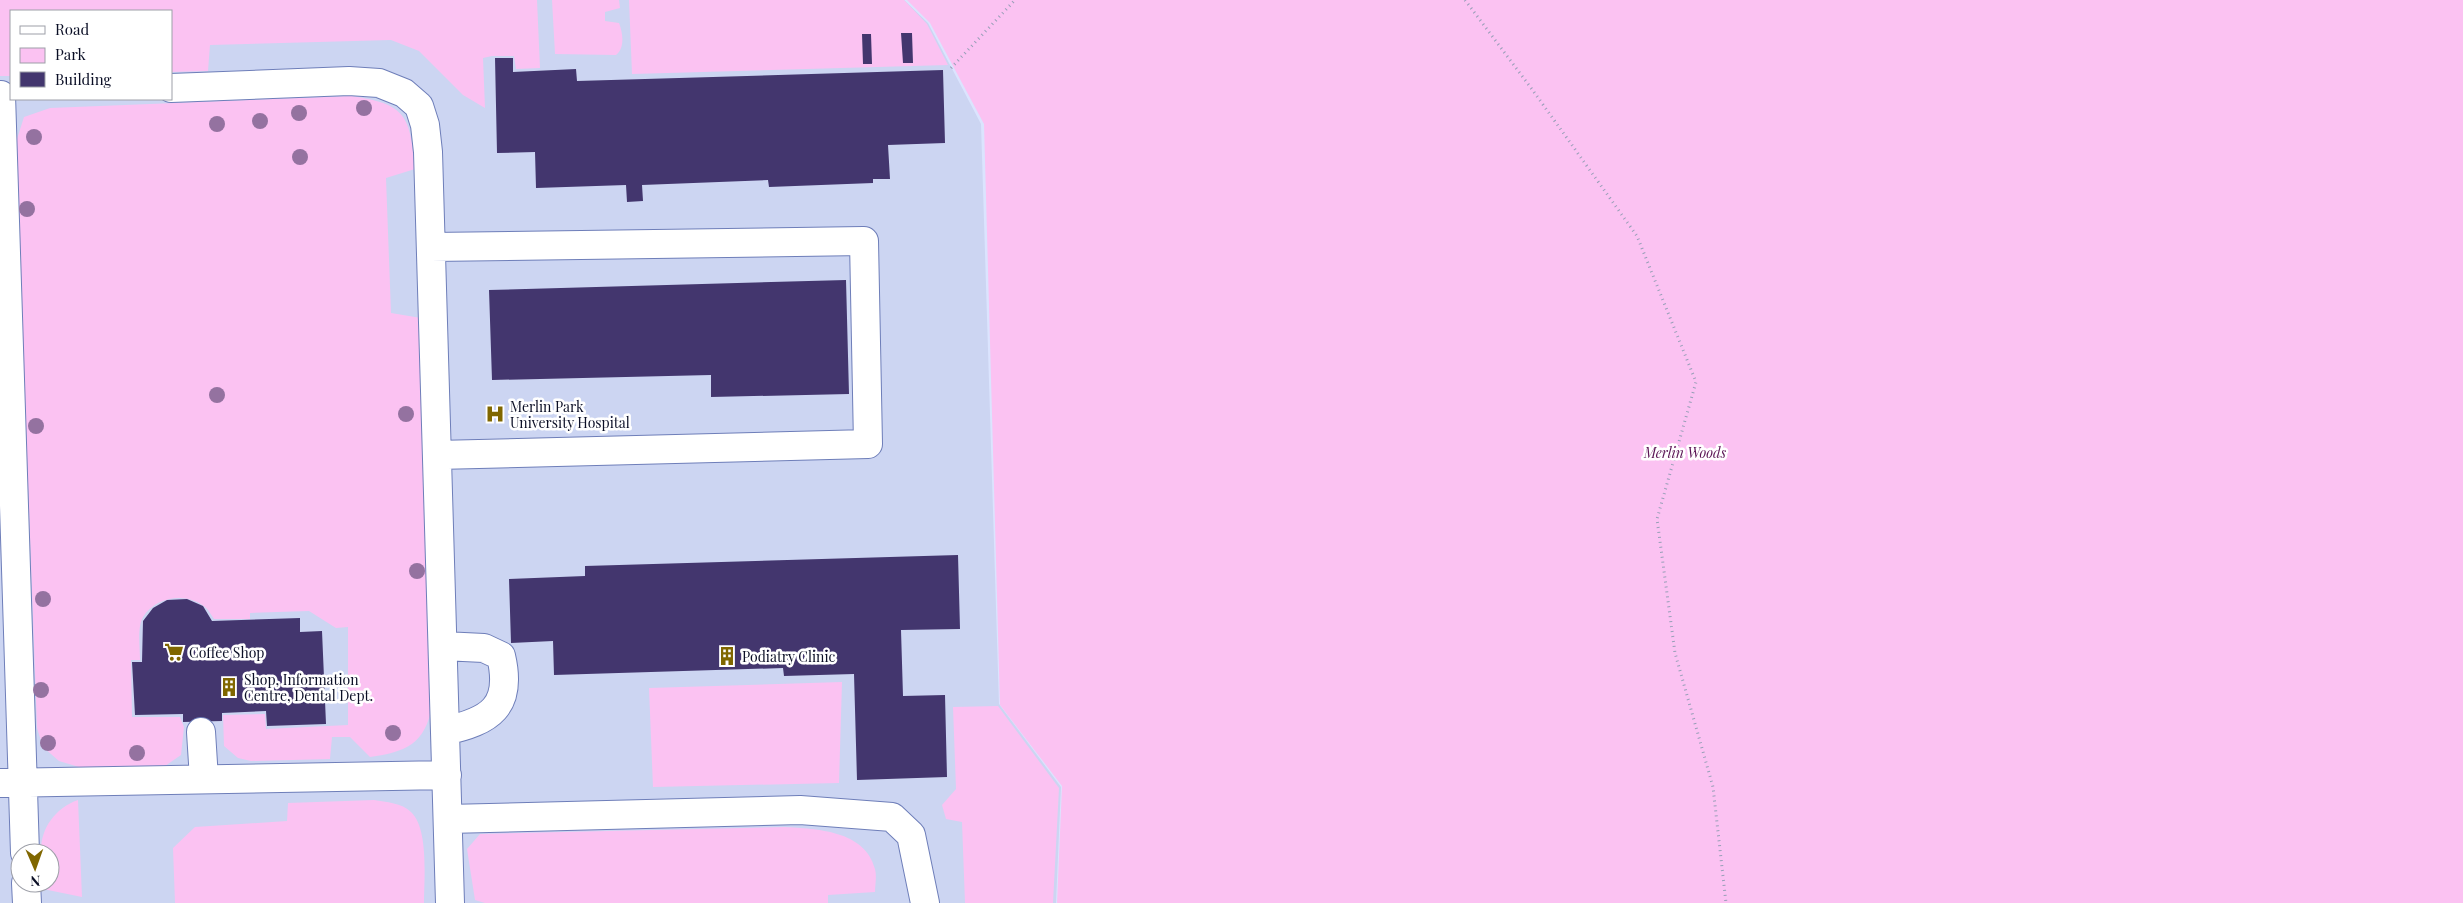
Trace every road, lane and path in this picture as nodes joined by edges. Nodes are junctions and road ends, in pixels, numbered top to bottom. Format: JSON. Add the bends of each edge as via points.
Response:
{"nodes":[{"id":1,"x":1015,"y":0,"type":"edge"},
{"id":2,"x":1465,"y":0,"type":"edge"},
{"id":3,"x":951,"y":68,"type":"dead end"},
{"id":4,"x":172,"y":88,"type":"edge"},
{"id":5,"x":4,"y":95,"type":"edge"},
{"id":6,"x":431,"y":247,"type":"junction"},
{"id":7,"x":437,"y":455,"type":"junction"},
{"id":8,"x":443,"y":646,"type":"junction"},
{"id":9,"x":445,"y":731,"type":"junction"},
{"id":10,"x":201,"y":732,"type":"dead end"},
{"id":11,"x":447,"y":775,"type":"junction"},
{"id":12,"x":204,"y":779,"type":"junction"},
{"id":13,"x":12,"y":783,"type":"edge"},
{"id":14,"x":448,"y":819,"type":"junction"},
{"id":15,"x":24,"y":843,"type":"edge"},
{"id":16,"x":450,"y":903,"type":"edge"},
{"id":17,"x":925,"y":903,"type":"edge"},
{"id":18,"x":1726,"y":903,"type":"edge"}],
"edges":[{"from":1,"to":3,"type":"path"},
{"from":2,"to":18,"type":"path","via":[[1637,236],[1696,382],[1657,519],[1675,653],[1713,787]]},
{"from":4,"to":6,"type":"lane","via":[[349,81],[379,83],[404,93],[419,106],[425,125]]},
{"from":5,"to":13,"type":"lane"},
{"from":6,"to":7,"type":"lane"},
{"from":6,"to":7,"type":"lane","via":[[864,241],[868,444]]},
{"from":7,"to":8,"type":"lane"},
{"from":8,"to":9,"type":"lane"},
{"from":8,"to":9,"type":"lane","via":[[484,648],[501,656],[504,672],[501,696],[493,712],[473,724]]},
{"from":9,"to":11,"type":"lane"},
{"from":10,"to":12,"type":"lane"},
{"from":11,"to":12,"type":"lane"},
{"from":11,"to":14,"type":"lane"},
{"from":12,"to":13,"type":"lane"},
{"from":13,"to":15,"type":"lane"},
{"from":14,"to":16,"type":"lane"},
{"from":14,"to":17,"type":"lane","via":[[800,810],[892,817],[910,835]]}]}
